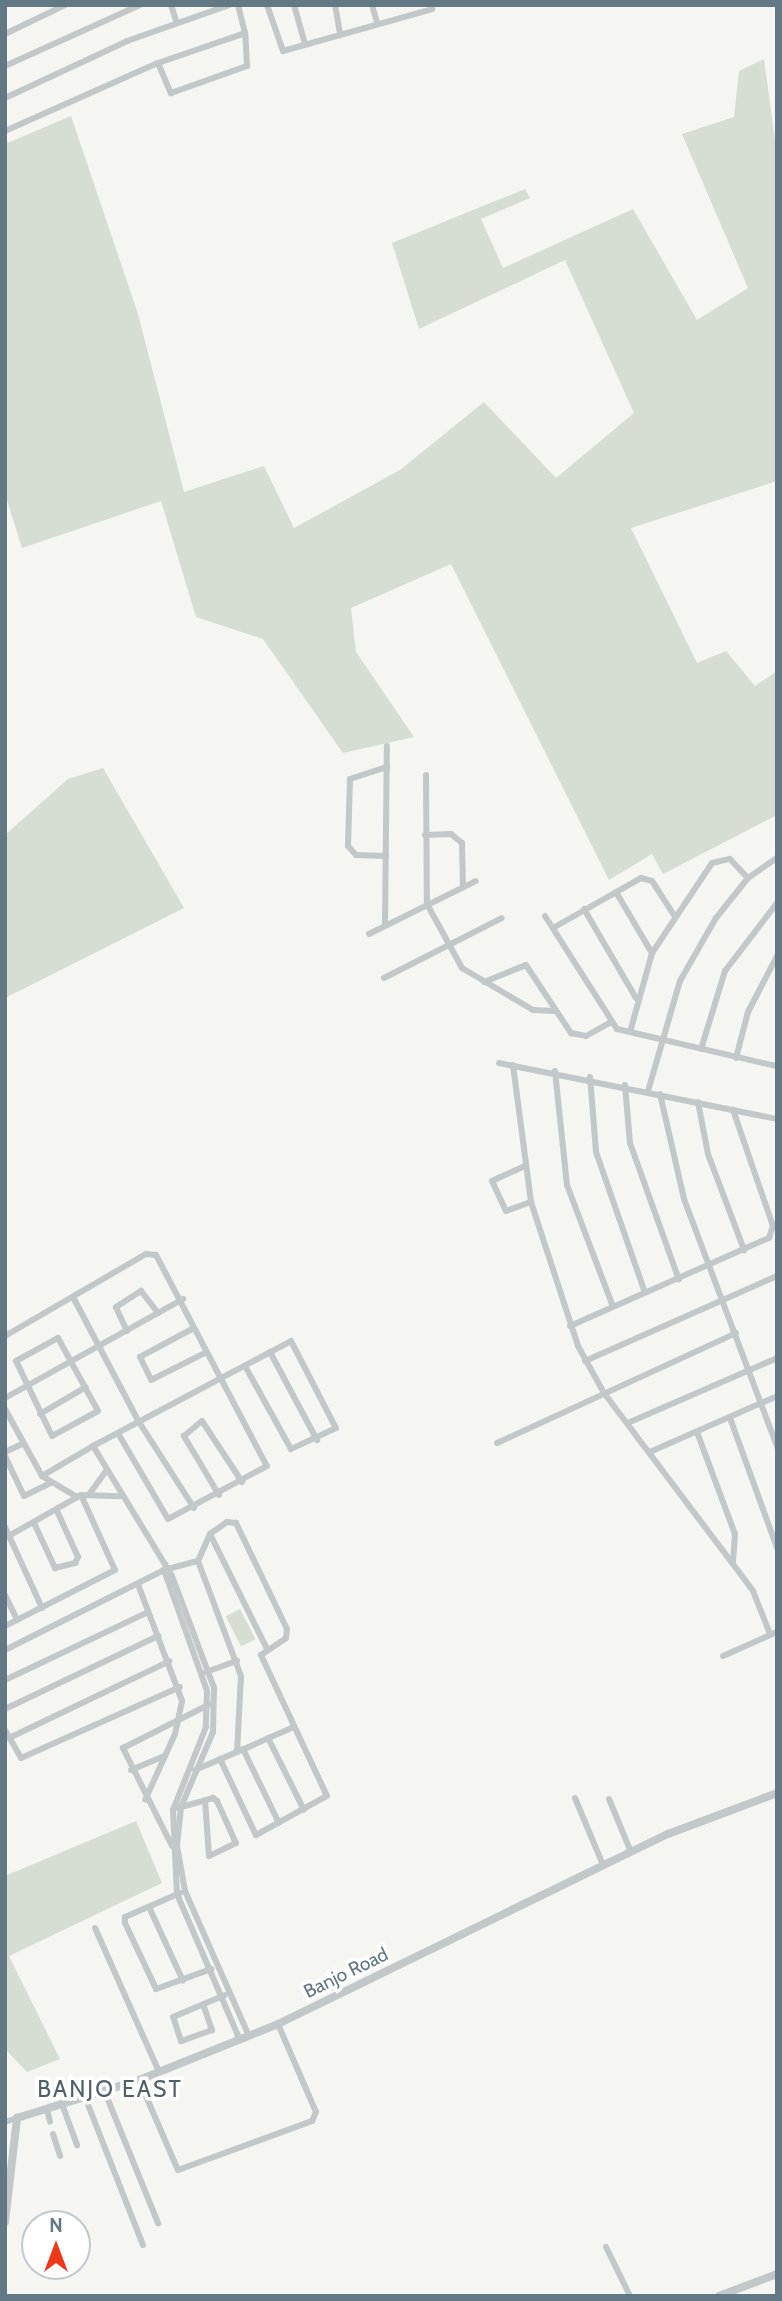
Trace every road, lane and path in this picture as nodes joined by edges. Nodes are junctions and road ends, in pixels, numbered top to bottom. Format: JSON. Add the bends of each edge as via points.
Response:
{"nodes":[{"id":1,"x":65,"y":5,"type":"edge"},
{"id":2,"x":140,"y":5,"type":"edge"},
{"id":3,"x":171,"y":5,"type":"edge"},
{"id":4,"x":229,"y":5,"type":"edge"},
{"id":5,"x":238,"y":5,"type":"edge"},
{"id":6,"x":267,"y":5,"type":"edge"},
{"id":7,"x":294,"y":5,"type":"edge"},
{"id":8,"x":335,"y":5,"type":"edge"},
{"id":9,"x":372,"y":5,"type":"edge"},
{"id":10,"x":410,"y":5,"type":"edge"},
{"id":11,"x":432,"y":9,"type":"dead end"},
{"id":12,"x":412,"y":14,"type":"junction"},
{"id":13,"x":177,"y":23,"type":"junction"},
{"id":14,"x":377,"y":23,"type":"junction"},
{"id":15,"x":340,"y":32,"type":"junction"},
{"id":16,"x":245,"y":33,"type":"junction"},
{"id":17,"x":5,"y":34,"type":"edge"},
{"id":18,"x":305,"y":44,"type":"junction"},
{"id":19,"x":158,"y":63,"type":"junction"},
{"id":20,"x":5,"y":66,"type":"edge"},
{"id":21,"x":5,"y":99,"type":"edge"},
{"id":22,"x":5,"y":131,"type":"edge"},
{"id":23,"x":387,"y":746,"type":"dead end"},
{"id":24,"x":387,"y":767,"type":"junction"},
{"id":25,"x":426,"y":775,"type":"dead end"},
{"id":26,"x":425,"y":835,"type":"junction"},
{"id":27,"x":386,"y":856,"type":"junction"},
{"id":28,"x":777,"y":858,"type":"edge"},
{"id":29,"x":748,"y":878,"type":"junction"},
{"id":30,"x":476,"y":881,"type":"dead end"},
{"id":31,"x":463,"y":887,"type":"junction"},
{"id":32,"x":616,"y":892,"type":"junction"},
{"id":33,"x":777,"y":903,"type":"edge"},
{"id":34,"x":427,"y":904,"type":"junction"},
{"id":35,"x":584,"y":909,"type":"junction"},
{"id":36,"x":674,"y":915,"type":"junction"},
{"id":37,"x":545,"y":916,"type":"dead end"},
{"id":38,"x":502,"y":918,"type":"dead end"},
{"id":39,"x":385,"y":924,"type":"junction"},
{"id":40,"x":553,"y":928,"type":"junction"},
{"id":41,"x":369,"y":934,"type":"dead end"},
{"id":42,"x":450,"y":944,"type":"junction"},
{"id":43,"x":652,"y":953,"type":"junction"},
{"id":44,"x":777,"y":956,"type":"edge"},
{"id":45,"x":384,"y":978,"type":"dead end"},
{"id":46,"x":484,"y":982,"type":"junction"},
{"id":47,"x":636,"y":998,"type":"junction"},
{"id":48,"x":554,"y":1011,"type":"junction"},
{"id":49,"x":609,"y":1023,"type":"junction"},
{"id":50,"x":630,"y":1032,"type":"junction"},
{"id":51,"x":662,"y":1039,"type":"junction"},
{"id":52,"x":701,"y":1049,"type":"junction"},
{"id":53,"x":736,"y":1058,"type":"junction"},
{"id":54,"x":499,"y":1063,"type":"dead end"},
{"id":55,"x":513,"y":1065,"type":"junction"},
{"id":56,"x":777,"y":1066,"type":"edge"},
{"id":57,"x":555,"y":1071,"type":"junction"},
{"id":58,"x":590,"y":1077,"type":"junction"},
{"id":59,"x":777,"y":1077,"type":"edge"},
{"id":60,"x":625,"y":1085,"type":"junction"},
{"id":61,"x":648,"y":1091,"type":"junction"},
{"id":62,"x":660,"y":1094,"type":"junction"},
{"id":63,"x":698,"y":1102,"type":"junction"},
{"id":64,"x":733,"y":1110,"type":"junction"},
{"id":65,"x":777,"y":1119,"type":"edge"},
{"id":66,"x":525,"y":1166,"type":"junction"},
{"id":67,"x":531,"y":1202,"type":"junction"},
{"id":68,"x":744,"y":1250,"type":"junction"},
{"id":69,"x":712,"y":1265,"type":"junction"},
{"id":70,"x":777,"y":1276,"type":"edge"},
{"id":71,"x":679,"y":1280,"type":"junction"},
{"id":72,"x":645,"y":1293,"type":"junction"},
{"id":73,"x":73,"y":1297,"type":"junction"},
{"id":74,"x":183,"y":1299,"type":"junction"},
{"id":75,"x":724,"y":1300,"type":"junction"},
{"id":76,"x":613,"y":1307,"type":"junction"},
{"id":77,"x":158,"y":1313,"type":"junction"},
{"id":78,"x":570,"y":1326,"type":"junction"},
{"id":79,"x":192,"y":1329,"type":"junction"},
{"id":80,"x":127,"y":1331,"type":"junction"},
{"id":81,"x":736,"y":1333,"type":"junction"},
{"id":82,"x":5,"y":1336,"type":"edge"},
{"id":83,"x":99,"y":1347,"type":"junction"},
{"id":84,"x":270,"y":1352,"type":"junction"},
{"id":85,"x":205,"y":1353,"type":"junction"},
{"id":86,"x":777,"y":1358,"type":"edge"},
{"id":87,"x":585,"y":1361,"type":"junction"},
{"id":88,"x":72,"y":1362,"type":"junction"},
{"id":89,"x":245,"y":1366,"type":"junction"},
{"id":90,"x":749,"y":1371,"type":"junction"},
{"id":91,"x":220,"y":1379,"type":"junction"},
{"id":92,"x":28,"y":1387,"type":"junction"},
{"id":93,"x":86,"y":1387,"type":"junction"},
{"id":94,"x":604,"y":1393,"type":"junction"},
{"id":95,"x":777,"y":1396,"type":"edge"},
{"id":96,"x":5,"y":1398,"type":"edge"},
{"id":97,"x":761,"y":1405,"type":"junction"},
{"id":98,"x":5,"y":1409,"type":"edge"},
{"id":99,"x":40,"y":1414,"type":"junction"},
{"id":100,"x":730,"y":1418,"type":"junction"},
{"id":101,"x":8,"y":1420,"type":"edge"},
{"id":102,"x":139,"y":1422,"type":"junction"},
{"id":103,"x":630,"y":1422,"type":"junction"},
{"id":104,"x":696,"y":1432,"type":"junction"},
{"id":105,"x":118,"y":1433,"type":"junction"},
{"id":106,"x":317,"y":1440,"type":"junction"},
{"id":107,"x":497,"y":1443,"type":"dead end"},
{"id":108,"x":22,"y":1444,"type":"junction"},
{"id":109,"x":93,"y":1446,"type":"junction"},
{"id":110,"x":777,"y":1447,"type":"edge"},
{"id":111,"x":652,"y":1451,"type":"junction"},
{"id":112,"x":5,"y":1454,"type":"edge"},
{"id":113,"x":106,"y":1471,"type":"junction"},
{"id":114,"x":42,"y":1476,"type":"junction"},
{"id":115,"x":242,"y":1482,"type":"junction"},
{"id":116,"x":49,"y":1485,"type":"junction"},
{"id":117,"x":90,"y":1493,"type":"junction"},
{"id":118,"x":219,"y":1494,"type":"junction"},
{"id":119,"x":79,"y":1496,"type":"junction"},
{"id":120,"x":119,"y":1496,"type":"junction"},
{"id":121,"x":194,"y":1508,"type":"junction"},
{"id":122,"x":57,"y":1511,"type":"junction"},
{"id":123,"x":34,"y":1523,"type":"junction"},
{"id":124,"x":5,"y":1527,"type":"edge"},
{"id":125,"x":210,"y":1534,"type":"junction"},
{"id":126,"x":7,"y":1537,"type":"edge"},
{"id":127,"x":777,"y":1548,"type":"edge"},
{"id":128,"x":198,"y":1561,"type":"junction"},
{"id":129,"x":733,"y":1561,"type":"junction"},
{"id":130,"x":164,"y":1570,"type":"junction"},
{"id":131,"x":139,"y":1587,"type":"junction"},
{"id":132,"x":5,"y":1595,"type":"edge"},
{"id":133,"x":42,"y":1608,"type":"junction"},
{"id":134,"x":146,"y":1613,"type":"junction"},
{"id":135,"x":17,"y":1620,"type":"junction"},
{"id":136,"x":191,"y":1624,"type":"junction"},
{"id":137,"x":5,"y":1626,"type":"edge"},
{"id":138,"x":183,"y":1627,"type":"junction"},
{"id":139,"x":774,"y":1633,"type":"edge"},
{"id":140,"x":158,"y":1636,"type":"junction"},
{"id":141,"x":267,"y":1648,"type":"junction"},
{"id":142,"x":5,"y":1650,"type":"edge"},
{"id":143,"x":723,"y":1656,"type":"dead end"},
{"id":144,"x":170,"y":1661,"type":"junction"},
{"id":145,"x":237,"y":1661,"type":"junction"},
{"id":146,"x":207,"y":1672,"type":"junction"},
{"id":147,"x":5,"y":1680,"type":"edge"},
{"id":148,"x":180,"y":1687,"type":"junction"},
{"id":149,"x":212,"y":1704,"type":"junction"},
{"id":150,"x":5,"y":1709,"type":"edge"},
{"id":151,"x":180,"y":1718,"type":"junction"},
{"id":152,"x":294,"y":1727,"type":"junction"},
{"id":153,"x":5,"y":1730,"type":"edge"},
{"id":154,"x":9,"y":1738,"type":"junction"},
{"id":155,"x":268,"y":1738,"type":"junction"},
{"id":156,"x":240,"y":1751,"type":"junction"},
{"id":157,"x":164,"y":1756,"type":"junction"},
{"id":158,"x":220,"y":1759,"type":"junction"},
{"id":159,"x":131,"y":1770,"type":"junction"},
{"id":160,"x":197,"y":1770,"type":"junction"},
{"id":161,"x":187,"y":1774,"type":"junction"},
{"id":162,"x":777,"y":1793,"type":"edge"},
{"id":163,"x":575,"y":1798,"type":"dead end"},
{"id":164,"x":609,"y":1799,"type":"dead end"},
{"id":165,"x":145,"y":1800,"type":"junction"},
{"id":166,"x":205,"y":1800,"type":"junction"},
{"id":167,"x":181,"y":1807,"type":"junction"},
{"id":168,"x":173,"y":1810,"type":"junction"},
{"id":169,"x":304,"y":1810,"type":"junction"},
{"id":170,"x":279,"y":1822,"type":"junction"},
{"id":171,"x":174,"y":1846,"type":"junction"},
{"id":172,"x":631,"y":1852,"type":"junction"},
{"id":173,"x":603,"y":1865,"type":"junction"},
{"id":174,"x":185,"y":1891,"type":"junction"},
{"id":175,"x":177,"y":1894,"type":"junction"},
{"id":176,"x":149,"y":1907,"type":"junction"},
{"id":177,"x":96,"y":1928,"type":"dead end"},
{"id":178,"x":202,"y":1929,"type":"junction"},
{"id":179,"x":194,"y":1933,"type":"junction"},
{"id":180,"x":218,"y":1966,"type":"junction"},
{"id":181,"x":209,"y":1969,"type":"junction"},
{"id":182,"x":183,"y":1981,"type":"junction"},
{"id":183,"x":230,"y":1993,"type":"junction"},
{"id":184,"x":221,"y":1996,"type":"junction"},
{"id":185,"x":203,"y":2004,"type":"junction"},
{"id":186,"x":235,"y":2004,"type":"junction"},
{"id":187,"x":226,"y":2007,"type":"junction"},
{"id":188,"x":278,"y":2024,"type":"junction"},
{"id":189,"x":245,"y":2038,"type":"junction"},
{"id":190,"x":159,"y":2072,"type":"junction"},
{"id":191,"x":139,"y":2080,"type":"junction"},
{"id":192,"x":104,"y":2090,"type":"junction"},
{"id":193,"x":85,"y":2096,"type":"junction"},
{"id":194,"x":62,"y":2104,"type":"junction"},
{"id":195,"x":47,"y":2109,"type":"junction"},
{"id":196,"x":5,"y":2112,"type":"edge"},
{"id":197,"x":10,"y":2120,"type":"edge"},
{"id":198,"x":50,"y":2122,"type":"dead end"},
{"id":199,"x":53,"y":2134,"type":"dead end"},
{"id":200,"x":77,"y":2145,"type":"dead end"},
{"id":201,"x":60,"y":2156,"type":"dead end"},
{"id":202,"x":5,"y":2222,"type":"edge"},
{"id":203,"x":159,"y":2223,"type":"dead end"},
{"id":204,"x":143,"y":2245,"type":"dead end"},
{"id":205,"x":606,"y":2247,"type":"dead end"},
{"id":206,"x":777,"y":2274,"type":"edge"},
{"id":207,"x":630,"y":2296,"type":"edge"},
{"id":208,"x":719,"y":2296,"type":"edge"}],
"edges":[{"from":1,"to":17,"type":"street"},
{"from":2,"to":20,"type":"street"},
{"from":3,"to":13,"type":"street"},
{"from":4,"to":13,"type":"street"},
{"from":5,"to":16,"type":"street"},
{"from":6,"to":18,"type":"street","via":[[279,49]]},
{"from":7,"to":18,"type":"street"},
{"from":8,"to":15,"type":"street"},
{"from":9,"to":14,"type":"street"},
{"from":10,"to":12,"type":"street"},
{"from":11,"to":12,"type":"street"},
{"from":12,"to":14,"type":"street"},
{"from":13,"to":21,"type":"street"},
{"from":14,"to":15,"type":"street"},
{"from":15,"to":18,"type":"street"},
{"from":16,"to":19,"type":"street"},
{"from":16,"to":19,"type":"street","via":[[247,66],[171,93]]},
{"from":19,"to":22,"type":"street"},
{"from":23,"to":24,"type":"street"},
{"from":24,"to":27,"type":"street"},
{"from":24,"to":27,"type":"street","via":[[350,779],[348,846],[356,855]]},
{"from":25,"to":26,"type":"street"},
{"from":26,"to":31,"type":"street","via":[[452,834],[462,843]]},
{"from":26,"to":34,"type":"street"},
{"from":27,"to":39,"type":"street"},
{"from":28,"to":29,"type":"street"},
{"from":29,"to":36,"type":"street","via":[[721,857]]},
{"from":29,"to":51,"type":"street","via":[[680,981]]},
{"from":30,"to":31,"type":"street"},
{"from":31,"to":34,"type":"street"},
{"from":32,"to":35,"type":"street"},
{"from":32,"to":36,"type":"street","via":[[646,877]]},
{"from":32,"to":43,"type":"street"},
{"from":33,"to":52,"type":"street","via":[[725,971]]},
{"from":34,"to":39,"type":"street"},
{"from":34,"to":42,"type":"street"},
{"from":35,"to":40,"type":"street"},
{"from":35,"to":47,"type":"street"},
{"from":36,"to":43,"type":"street"},
{"from":37,"to":40,"type":"street"},
{"from":38,"to":42,"type":"street"},
{"from":39,"to":41,"type":"street"},
{"from":40,"to":49,"type":"street"},
{"from":42,"to":45,"type":"street"},
{"from":42,"to":46,"type":"street","via":[[462,968]]},
{"from":43,"to":47,"type":"street"},
{"from":44,"to":53,"type":"street","via":[[748,1012]]},
{"from":46,"to":48,"type":"street","via":[[533,1010]]},
{"from":46,"to":48,"type":"street","via":[[526,965]]},
{"from":47,"to":50,"type":"street"},
{"from":48,"to":49,"type":"street","via":[[578,1036]]},
{"from":49,"to":50,"type":"street"},
{"from":50,"to":51,"type":"street"},
{"from":51,"to":52,"type":"street"},
{"from":51,"to":61,"type":"street"},
{"from":52,"to":53,"type":"street"},
{"from":53,"to":56,"type":"street"},
{"from":54,"to":55,"type":"street"},
{"from":55,"to":57,"type":"street"},
{"from":55,"to":66,"type":"street"},
{"from":56,"to":59,"type":"street"},
{"from":57,"to":58,"type":"street"},
{"from":57,"to":76,"type":"street","via":[[568,1185]]},
{"from":58,"to":60,"type":"street"},
{"from":58,"to":72,"type":"street","via":[[596,1152]]},
{"from":60,"to":61,"type":"street"},
{"from":60,"to":71,"type":"street","via":[[630,1143]]},
{"from":61,"to":62,"type":"street"},
{"from":62,"to":63,"type":"street"},
{"from":62,"to":69,"type":"street","via":[[668,1147]]},
{"from":63,"to":64,"type":"street"},
{"from":63,"to":68,"type":"street","via":[[708,1154]]},
{"from":64,"to":65,"type":"street"},
{"from":64,"to":68,"type":"street","via":[[773,1226],[769,1238]]},
{"from":66,"to":67,"type":"street"},
{"from":66,"to":67,"type":"street","via":[[492,1181],[506,1211]]},
{"from":67,"to":78,"type":"street"},
{"from":68,"to":69,"type":"street"},
{"from":69,"to":71,"type":"street"},
{"from":69,"to":75,"type":"street"},
{"from":70,"to":75,"type":"street"},
{"from":71,"to":72,"type":"street"},
{"from":72,"to":76,"type":"street"},
{"from":73,"to":74,"type":"street","via":[[150,1253]]},
{"from":73,"to":82,"type":"street"},
{"from":73,"to":83,"type":"street"},
{"from":74,"to":77,"type":"street"},
{"from":74,"to":79,"type":"street","via":[[195,1321]]},
{"from":75,"to":81,"type":"street"},
{"from":75,"to":87,"type":"street"},
{"from":76,"to":78,"type":"street"},
{"from":77,"to":80,"type":"street"},
{"from":77,"to":80,"type":"street","via":[[143,1291],[129,1297],[116,1307]]},
{"from":78,"to":87,"type":"street"},
{"from":79,"to":85,"type":"street"},
{"from":79,"to":85,"type":"street","via":[[140,1357],[151,1380]]},
{"from":80,"to":83,"type":"street"},
{"from":81,"to":90,"type":"street"},
{"from":81,"to":94,"type":"street"},
{"from":83,"to":88,"type":"street"},
{"from":83,"to":102,"type":"street"},
{"from":84,"to":89,"type":"street"},
{"from":84,"to":106,"type":"street"},
{"from":84,"to":106,"type":"street","via":[[295,1341],[337,1424]]},
{"from":85,"to":91,"type":"street"},
{"from":86,"to":90,"type":"street"},
{"from":87,"to":94,"type":"street"},
{"from":88,"to":92,"type":"street"},
{"from":88,"to":92,"type":"street","via":[[58,1338],[17,1360]]},
{"from":88,"to":93,"type":"street"},
{"from":89,"to":91,"type":"street"},
{"from":89,"to":106,"type":"street","via":[[291,1450]]},
{"from":90,"to":97,"type":"street"},
{"from":90,"to":103,"type":"street"},
{"from":91,"to":102,"type":"street"},
{"from":91,"to":115,"type":"street","via":[[267,1463]]},
{"from":92,"to":96,"type":"street"},
{"from":92,"to":99,"type":"street"},
{"from":93,"to":99,"type":"street"},
{"from":93,"to":99,"type":"street","via":[[97,1413],[52,1436]]},
{"from":94,"to":103,"type":"street"},
{"from":94,"to":107,"type":"street"},
{"from":95,"to":97,"type":"street"},
{"from":97,"to":100,"type":"street"},
{"from":97,"to":110,"type":"street"},
{"from":98,"to":101,"type":"street"},
{"from":100,"to":104,"type":"street"},
{"from":100,"to":127,"type":"street"},
{"from":101,"to":108,"type":"street"},
{"from":102,"to":105,"type":"street"},
{"from":102,"to":121,"type":"street"},
{"from":103,"to":111,"type":"street"},
{"from":104,"to":111,"type":"street"},
{"from":104,"to":129,"type":"street","via":[[735,1534]]},
{"from":105,"to":109,"type":"street"},
{"from":105,"to":121,"type":"street","via":[[164,1518]]},
{"from":108,"to":112,"type":"street"},
{"from":108,"to":114,"type":"street"},
{"from":109,"to":113,"type":"street"},
{"from":109,"to":114,"type":"street"},
{"from":111,"to":129,"type":"street"},
{"from":112,"to":116,"type":"street","via":[[24,1496]]},
{"from":113,"to":117,"type":"street"},
{"from":113,"to":120,"type":"street"},
{"from":114,"to":116,"type":"street"},
{"from":115,"to":118,"type":"street"},
{"from":115,"to":118,"type":"street","via":[[202,1421],[184,1436]]},
{"from":116,"to":119,"type":"street"},
{"from":117,"to":119,"type":"street"},
{"from":117,"to":120,"type":"street"},
{"from":118,"to":121,"type":"street"},
{"from":119,"to":122,"type":"street"},
{"from":119,"to":133,"type":"street","via":[[114,1573]]},
{"from":120,"to":130,"type":"street"},
{"from":122,"to":123,"type":"street"},
{"from":122,"to":123,"type":"street","via":[[78,1557],[75,1563],[55,1568]]},
{"from":123,"to":126,"type":"street"},
{"from":124,"to":126,"type":"street"},
{"from":125,"to":128,"type":"street"},
{"from":125,"to":141,"type":"street"},
{"from":125,"to":141,"type":"street","via":[[236,1523],[287,1629],[286,1638]]},
{"from":126,"to":133,"type":"street"},
{"from":128,"to":130,"type":"street"},
{"from":128,"to":145,"type":"street"},
{"from":129,"to":139,"type":"street"},
{"from":130,"to":131,"type":"street"},
{"from":130,"to":136,"type":"street"},
{"from":130,"to":138,"type":"street"},
{"from":131,"to":134,"type":"street"},
{"from":131,"to":142,"type":"street"},
{"from":132,"to":135,"type":"street"},
{"from":133,"to":135,"type":"street"},
{"from":134,"to":140,"type":"street"},
{"from":134,"to":147,"type":"street"},
{"from":135,"to":137,"type":"street"},
{"from":136,"to":138,"type":"street"},
{"from":136,"to":146,"type":"street"},
{"from":138,"to":146,"type":"street"},
{"from":139,"to":143,"type":"street"},
{"from":140,"to":144,"type":"street"},
{"from":140,"to":150,"type":"street"},
{"from":141,"to":152,"type":"street","via":[[261,1655]]},
{"from":144,"to":148,"type":"street"},
{"from":144,"to":154,"type":"street"},
{"from":145,"to":146,"type":"street"},
{"from":145,"to":156,"type":"street","via":[[243,1695]]},
{"from":146,"to":149,"type":"street"},
{"from":148,"to":151,"type":"street"},
{"from":148,"to":154,"type":"street","via":[[21,1758]]},
{"from":149,"to":151,"type":"street"},
{"from":149,"to":160,"type":"street","via":[[213,1732]]},
{"from":149,"to":161,"type":"street"},
{"from":151,"to":157,"type":"street"},
{"from":151,"to":159,"type":"street","via":[[125,1744]]},
{"from":152,"to":155,"type":"street"},
{"from":152,"to":169,"type":"street","via":[[327,1793]]},
{"from":153,"to":154,"type":"street"},
{"from":155,"to":156,"type":"street"},
{"from":155,"to":169,"type":"street"},
{"from":156,"to":158,"type":"street"},
{"from":156,"to":170,"type":"street"},
{"from":157,"to":159,"type":"street"},
{"from":157,"to":165,"type":"street"},
{"from":158,"to":160,"type":"street"},
{"from":158,"to":170,"type":"street","via":[[256,1835]]},
{"from":159,"to":165,"type":"street"},
{"from":160,"to":161,"type":"street"},
{"from":160,"to":167,"type":"street"},
{"from":161,"to":168,"type":"street"},
{"from":162,"to":172,"type":"street","name":"Banjo Road"},
{"from":163,"to":173,"type":"street"},
{"from":164,"to":172,"type":"street"},
{"from":165,"to":171,"type":"street"},
{"from":166,"to":166,"type":"street","via":[[216,1799],[236,1840],[209,1856]]},
{"from":166,"to":167,"type":"street"},
{"from":167,"to":168,"type":"street"},
{"from":167,"to":171,"type":"street"},
{"from":168,"to":171,"type":"street"},
{"from":169,"to":170,"type":"street"},
{"from":171,"to":174,"type":"street"},
{"from":171,"to":175,"type":"street"},
{"from":172,"to":173,"type":"street","name":"Banjo Road"},
{"from":173,"to":188,"type":"street","name":"Banjo Road"},
{"from":174,"to":175,"type":"street"},
{"from":174,"to":178,"type":"street"},
{"from":175,"to":176,"type":"street"},
{"from":175,"to":179,"type":"street"},
{"from":176,"to":182,"type":"street"},
{"from":176,"to":182,"type":"street","via":[[125,1917],[130,1934],[156,1989]]},
{"from":177,"to":190,"type":"street"},
{"from":178,"to":179,"type":"street"},
{"from":178,"to":180,"type":"street"},
{"from":179,"to":181,"type":"street"},
{"from":180,"to":181,"type":"street"},
{"from":180,"to":183,"type":"street"},
{"from":181,"to":182,"type":"street"},
{"from":181,"to":184,"type":"street"},
{"from":183,"to":184,"type":"street"},
{"from":183,"to":186,"type":"street"},
{"from":184,"to":185,"type":"street"},
{"from":184,"to":187,"type":"street"},
{"from":185,"to":185,"type":"street","via":[[172,2019],[181,2041],[212,2030]]},
{"from":186,"to":187,"type":"street"},
{"from":186,"to":189,"type":"street"},
{"from":187,"to":189,"type":"street"},
{"from":188,"to":189,"type":"street","name":"Banjo Road"},
{"from":188,"to":191,"type":"street","via":[[316,2112],[312,2121],[178,2170]]},
{"from":189,"to":190,"type":"street","name":"Banjo Road"},
{"from":190,"to":191,"type":"street","name":"Banjo Road"},
{"from":191,"to":192,"type":"street","name":"Banjo Road"},
{"from":192,"to":193,"type":"street","name":"Banjo Road"},
{"from":192,"to":203,"type":"street"},
{"from":193,"to":194,"type":"street","name":"Banjo Road"},
{"from":193,"to":204,"type":"street"},
{"from":194,"to":195,"type":"street","name":"Banjo Road"},
{"from":194,"to":200,"type":"street"},
{"from":195,"to":197,"type":"street","name":"Banjo Road"},
{"from":195,"to":198,"type":"street"},
{"from":196,"to":197,"type":"street"},
{"from":197,"to":202,"type":"street"},
{"from":199,"to":201,"type":"street"},
{"from":205,"to":207,"type":"street"},
{"from":206,"to":208,"type":"street"}]}
